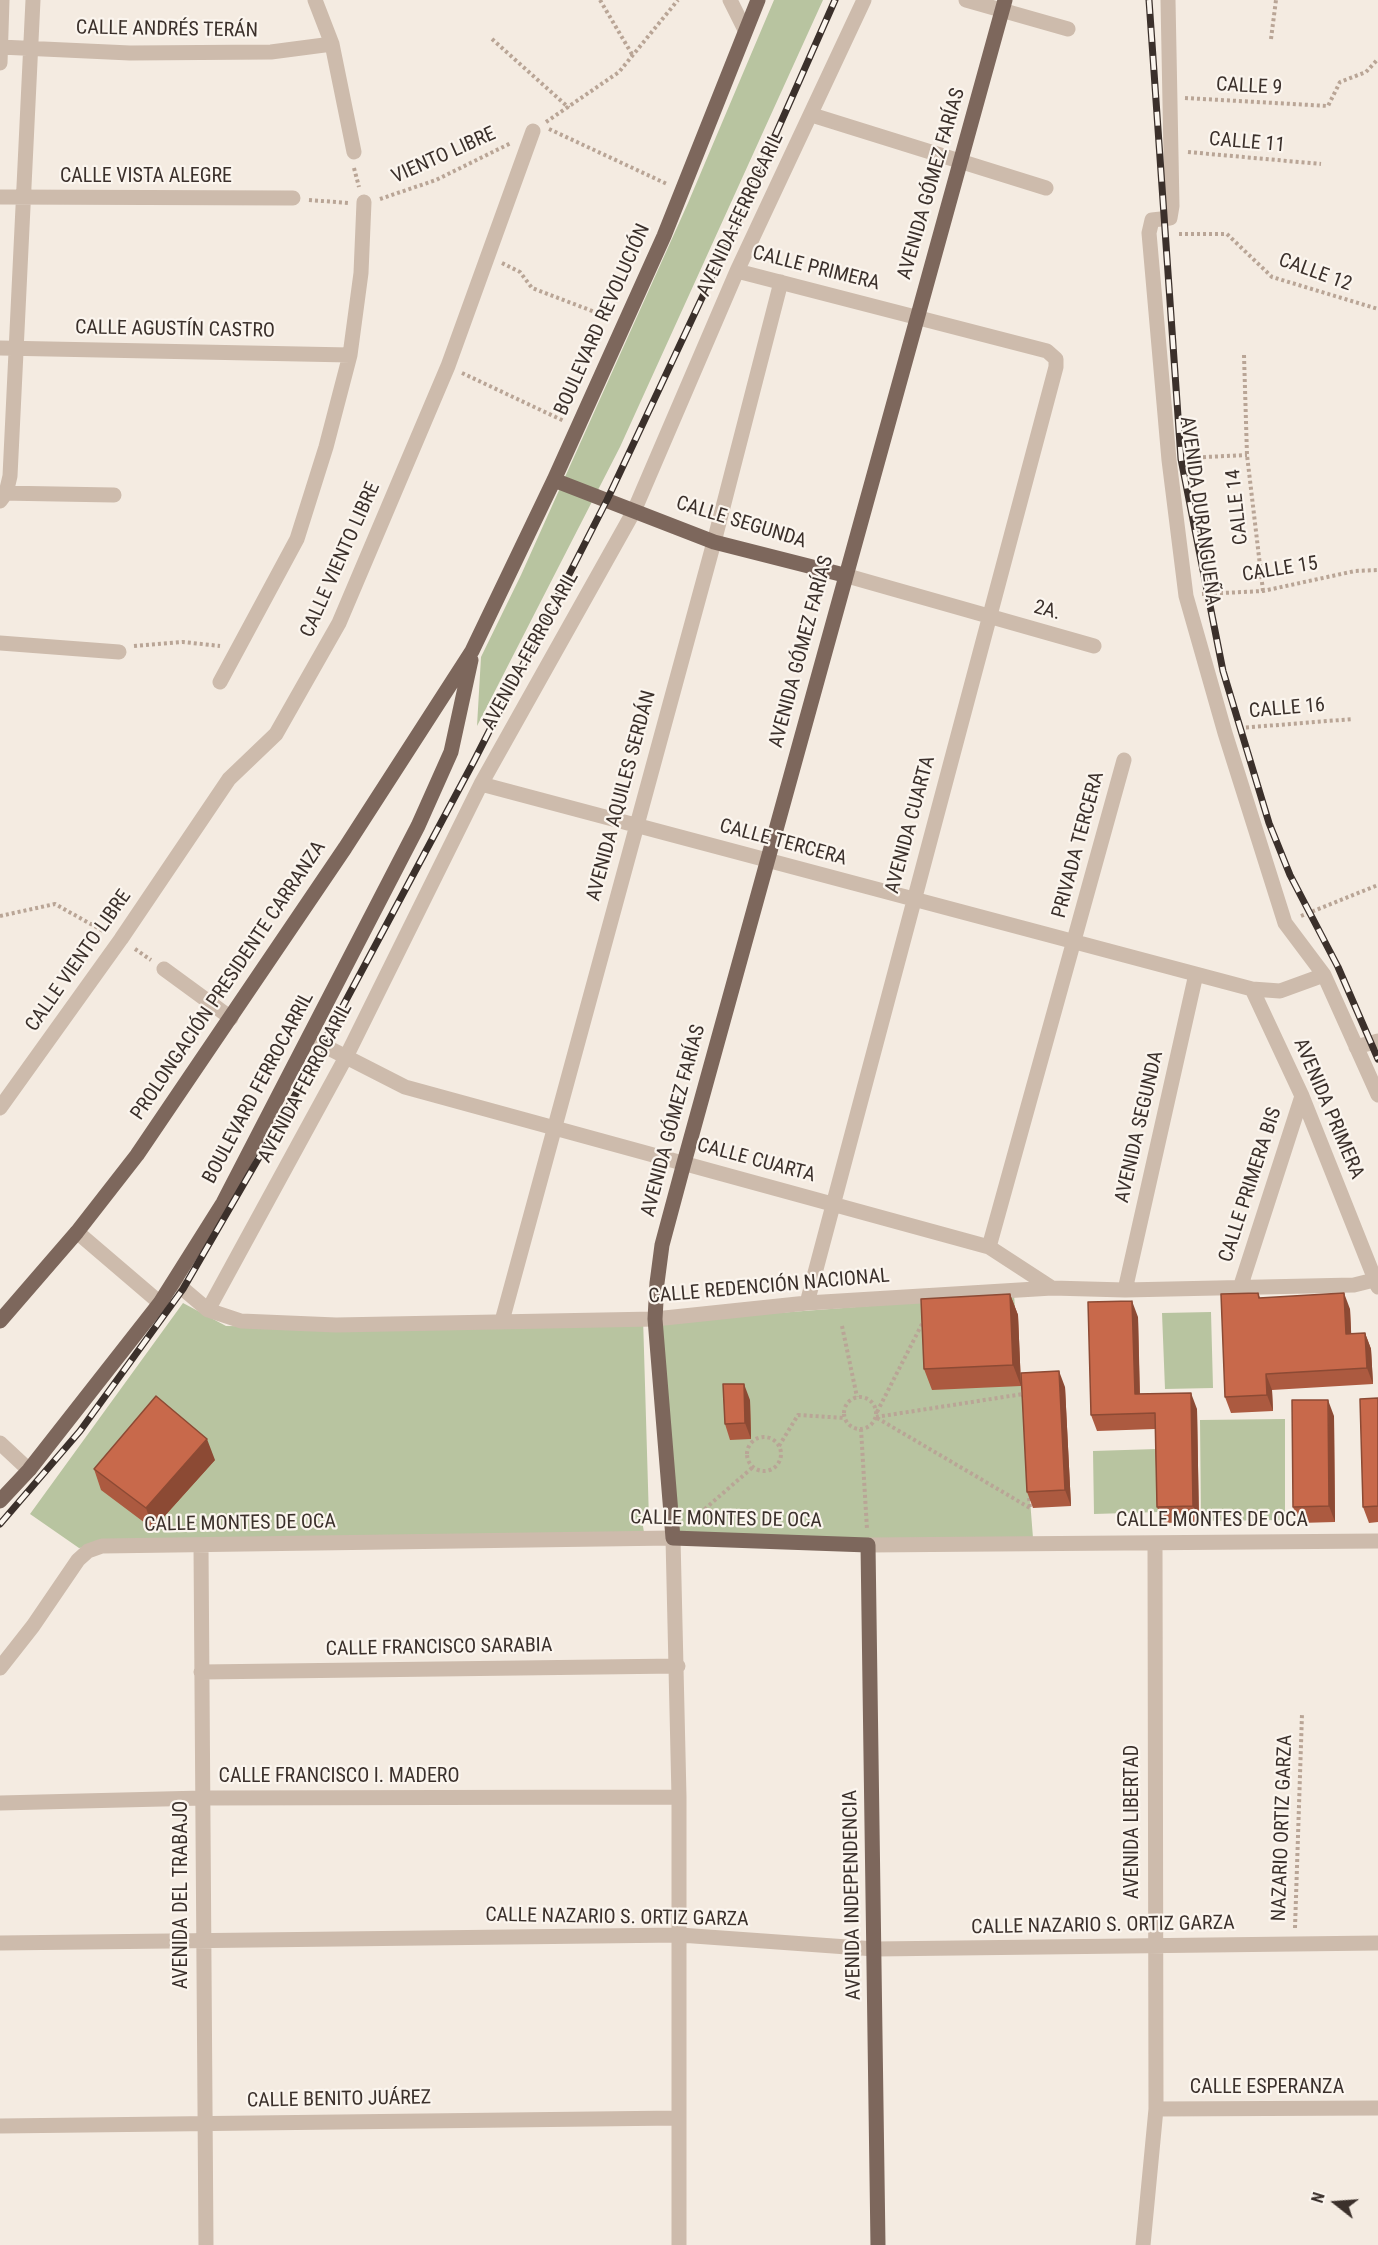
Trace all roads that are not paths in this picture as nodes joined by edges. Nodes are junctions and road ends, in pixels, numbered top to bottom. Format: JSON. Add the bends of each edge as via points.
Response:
{"nodes":[{"id":1,"x":2,"y":0,"type":"edge"},
{"id":2,"x":33,"y":0,"type":"edge"},
{"id":3,"x":315,"y":0,"type":"edge"},
{"id":4,"x":730,"y":0,"type":"edge"},
{"id":5,"x":758,"y":0,"type":"edge"},
{"id":6,"x":864,"y":0,"type":"edge"},
{"id":7,"x":966,"y":0,"type":"edge"},
{"id":8,"x":1168,"y":0,"type":"edge"},
{"id":9,"x":1004,"y":5,"type":"edge"},
{"id":10,"x":1068,"y":29,"type":"dead end"},
{"id":11,"x":745,"y":30,"type":"junction"},
{"id":12,"x":332,"y":44,"type":"junction"},
{"id":13,"x":0,"y":47,"type":"edge"},
{"id":14,"x":30,"y":47,"type":"junction"},
{"id":15,"x":0,"y":63,"type":"edge"},
{"id":16,"x":812,"y":115,"type":"junction"},
{"id":17,"x":537,"y":128,"type":"road end"},
{"id":18,"x":354,"y":152,"type":"road end"},
{"id":19,"x":960,"y":161,"type":"junction"},
{"id":20,"x":1046,"y":188,"type":"dead end"},
{"id":21,"x":0,"y":197,"type":"edge"},
{"id":22,"x":23,"y":198,"type":"junction"},
{"id":23,"x":293,"y":198,"type":"road end"},
{"id":24,"x":364,"y":202,"type":"road end"},
{"id":25,"x":737,"y":271,"type":"junction"},
{"id":26,"x":781,"y":282,"type":"junction"},
{"id":27,"x":916,"y":317,"type":"junction"},
{"id":28,"x":0,"y":348,"type":"edge"},
{"id":29,"x":16,"y":349,"type":"junction"},
{"id":30,"x":350,"y":355,"type":"junction"},
{"id":31,"x":1056,"y":359,"type":"joint"},
{"id":32,"x":554,"y":480,"type":"junction"},
{"id":33,"x":114,"y":495,"type":"dead end"},
{"id":34,"x":2,"y":496,"type":"edge"},
{"id":35,"x":634,"y":511,"type":"junction"},
{"id":36,"x":714,"y":542,"type":"junction"},
{"id":37,"x":844,"y":575,"type":"junction"},
{"id":38,"x":988,"y":616,"type":"junction"},
{"id":39,"x":0,"y":643,"type":"edge"},
{"id":40,"x":1094,"y":646,"type":"dead end"},
{"id":41,"x":472,"y":651,"type":"junction"},
{"id":42,"x":119,"y":652,"type":"road end"},
{"id":43,"x":220,"y":682,"type":"dead end"},
{"id":44,"x":1124,"y":760,"type":"dead end"},
{"id":45,"x":481,"y":784,"type":"junction"},
{"id":46,"x":635,"y":825,"type":"junction"},
{"id":47,"x":767,"y":860,"type":"junction"},
{"id":48,"x":914,"y":899,"type":"junction"},
{"id":49,"x":1075,"y":942,"type":"junction"},
{"id":50,"x":164,"y":969,"type":"road end"},
{"id":51,"x":1196,"y":974,"type":"junction"},
{"id":52,"x":1324,"y":975,"type":"junction"},
{"id":53,"x":1252,"y":989,"type":"junction"},
{"id":54,"x":231,"y":1018,"type":"junction"},
{"id":55,"x":309,"y":1038,"type":"junction"},
{"id":56,"x":1378,"y":1041,"type":"edge"},
{"id":57,"x":1356,"y":1047,"type":"junction"},
{"id":58,"x":346,"y":1057,"type":"junction"},
{"id":59,"x":1378,"y":1095,"type":"edge"},
{"id":60,"x":1302,"y":1096,"type":"junction"},
{"id":61,"x":0,"y":1108,"type":"edge"},
{"id":62,"x":553,"y":1128,"type":"junction"},
{"id":63,"x":684,"y":1163,"type":"junction"},
{"id":64,"x":833,"y":1204,"type":"junction"},
{"id":65,"x":77,"y":1232,"type":"junction"},
{"id":66,"x":989,"y":1246,"type":"junction"},
{"id":67,"x":174,"y":1282,"type":"junction"},
{"id":68,"x":1377,"y":1282,"type":"edge"},
{"id":69,"x":1052,"y":1288,"type":"junction"},
{"id":70,"x":1240,"y":1288,"type":"junction"},
{"id":71,"x":1125,"y":1290,"type":"junction"},
{"id":72,"x":160,"y":1303,"type":"junction"},
{"id":73,"x":807,"y":1303,"type":"junction"},
{"id":74,"x":207,"y":1310,"type":"junction"},
{"id":75,"x":655,"y":1319,"type":"junction"},
{"id":76,"x":0,"y":1321,"type":"edge"},
{"id":77,"x":502,"y":1321,"type":"junction"},
{"id":78,"x":0,"y":1443,"type":"edge"},
{"id":79,"x":29,"y":1470,"type":"junction"},
{"id":80,"x":0,"y":1501,"type":"edge"},
{"id":81,"x":673,"y":1538,"type":"junction"},
{"id":82,"x":1378,"y":1541,"type":"edge"},
{"id":83,"x":1155,"y":1543,"type":"junction"},
{"id":84,"x":867,"y":1545,"type":"junction"},
{"id":85,"x":201,"y":1546,"type":"junction"},
{"id":86,"x":678,"y":1666,"type":"junction"},
{"id":87,"x":0,"y":1668,"type":"edge"},
{"id":88,"x":201,"y":1672,"type":"junction"},
{"id":89,"x":679,"y":1797,"type":"junction"},
{"id":90,"x":203,"y":1798,"type":"junction"},
{"id":91,"x":0,"y":1803,"type":"edge"},
{"id":92,"x":680,"y":1935,"type":"junction"},
{"id":93,"x":202,"y":1940,"type":"junction"},
{"id":94,"x":1378,"y":1943,"type":"edge"},
{"id":95,"x":0,"y":1944,"type":"edge"},
{"id":96,"x":1154,"y":1947,"type":"junction"},
{"id":97,"x":875,"y":1949,"type":"junction"},
{"id":98,"x":1378,"y":2108,"type":"edge"},
{"id":99,"x":1156,"y":2109,"type":"junction"},
{"id":100,"x":678,"y":2118,"type":"junction"},
{"id":101,"x":204,"y":2122,"type":"junction"},
{"id":102,"x":0,"y":2126,"type":"edge"},
{"id":103,"x":206,"y":2245,"type":"edge"},
{"id":104,"x":679,"y":2245,"type":"edge"},
{"id":105,"x":878,"y":2245,"type":"edge"},
{"id":106,"x":1143,"y":2245,"type":"edge"}],
"edges":[{"from":1,"to":13,"type":"street"},
{"from":2,"to":14,"type":"street"},
{"from":3,"to":12,"type":"street"},
{"from":4,"to":11,"type":"street"},
{"from":5,"to":11,"type":"main road","name":"BOULEVARD REVOLUCIÓN"},
{"from":6,"to":16,"type":"street","name":"AVENIDA FERROCARIL"},
{"from":7,"to":9,"type":"street"},
{"from":8,"to":52,"type":"street","name":"AVENIDA DURANGUEÑA","via":[[1170,218],[1152,220],[1149,233],[1168,460],[1186,596],[1285,923]]},
{"from":9,"to":10,"type":"street"},
{"from":9,"to":19,"type":"main road","name":"AVENIDA GÓMEZ FARÍAS"},
{"from":11,"to":32,"type":"main road","name":"BOULEVARD REVOLUCIÓN","via":[[681,191]]},
{"from":12,"to":14,"type":"street","name":"CALLE ANDRÉS TERÁN","via":[[271,52],[130,53]]},
{"from":12,"to":18,"type":"street"},
{"from":13,"to":14,"type":"street","name":"CALLE ANDRÉS TERÁN"},
{"from":13,"to":15,"type":"street"},
{"from":14,"to":22,"type":"street"},
{"from":16,"to":19,"type":"street"},
{"from":16,"to":25,"type":"street","name":"AVENIDA FERROCARIL"},
{"from":17,"to":61,"type":"street","name":"CALLE VIENTO LIBRE","via":[[448,366],[339,623],[276,734],[229,779]]},
{"from":19,"to":20,"type":"street"},
{"from":19,"to":27,"type":"main road","name":"AVENIDA GÓMEZ FARÍAS"},
{"from":21,"to":22,"type":"street","name":"CALLE VISTA ALEGRE"},
{"from":22,"to":23,"type":"street","name":"CALLE VISTA ALEGRE"},
{"from":22,"to":29,"type":"street"},
{"from":24,"to":30,"type":"street","via":[[361,273]]},
{"from":25,"to":26,"type":"street","name":"CALLE PRIMERA"},
{"from":25,"to":35,"type":"street","name":"AVENIDA FERROCARIL"},
{"from":26,"to":27,"type":"street","name":"CALLE PRIMERA"},
{"from":26,"to":36,"type":"street","name":"AVENIDA AQUILES SERDÁN"},
{"from":27,"to":31,"type":"street","name":"CALLE PRIMERA","via":[[1047,351]]},
{"from":27,"to":37,"type":"main road","name":"AVENIDA GÓMEZ FARÍAS"},
{"from":28,"to":29,"type":"street","name":"CALLE AGUSTÍN CASTRO"},
{"from":29,"to":30,"type":"street","name":"CALLE AGUSTÍN CASTRO"},
{"from":29,"to":34,"type":"street","via":[[10,476]]},
{"from":30,"to":43,"type":"street","via":[[297,539]]},
{"from":31,"to":38,"type":"street","name":"AVENIDA CUARTA"},
{"from":32,"to":35,"type":"main road","name":"CALLE SEGUNDA"},
{"from":32,"to":41,"type":"main road","name":"BOULEVARD REVOLUCIÓN"},
{"from":33,"to":34,"type":"street"},
{"from":35,"to":36,"type":"main road","name":"CALLE SEGUNDA"},
{"from":35,"to":45,"type":"street","name":"AVENIDA FERROCARIL"},
{"from":36,"to":37,"type":"main road","name":"CALLE SEGUNDA"},
{"from":36,"to":46,"type":"street","name":"AVENIDA AQUILES SERDÁN"},
{"from":37,"to":38,"type":"street","name":"CALLE SEGUNDA"},
{"from":37,"to":47,"type":"main road","name":"AVENIDA GÓMEZ FARÍAS"},
{"from":38,"to":40,"type":"street","name":"2A."},
{"from":38,"to":48,"type":"street","name":"AVENIDA CUARTA"},
{"from":39,"to":42,"type":"street"},
{"from":41,"to":54,"type":"main road","name":"PROLONGACIÓN PRESIDENTE CARRANZA"},
{"from":41,"to":55,"type":"main road","name":"BOULEVARD FERROCARRIL","via":[[451,752],[418,826]]},
{"from":44,"to":49,"type":"street","name":"PRIVADA TERCERA"},
{"from":45,"to":46,"type":"street","name":"CALLE TERCERA"},
{"from":45,"to":58,"type":"street","name":"AVENIDA FERROCARIL"},
{"from":46,"to":47,"type":"street","name":"CALLE TERCERA"},
{"from":46,"to":62,"type":"street","name":"AVENIDA AQUILES SERDÁN"},
{"from":47,"to":48,"type":"street","name":"CALLE TERCERA"},
{"from":47,"to":63,"type":"main road","name":"AVENIDA GÓMEZ FARÍAS"},
{"from":48,"to":49,"type":"street","name":"CALLE TERCERA"},
{"from":48,"to":64,"type":"street","name":"AVENIDA CUARTA"},
{"from":49,"to":51,"type":"street","name":"CALLE TERCERA"},
{"from":49,"to":66,"type":"street"},
{"from":50,"to":54,"type":"street"},
{"from":51,"to":53,"type":"street","name":"CALLE TERCERA"},
{"from":51,"to":71,"type":"street","name":"AVENIDA SEGUNDA"},
{"from":52,"to":53,"type":"street","name":"CALLE TERCERA","via":[[1280,991]]},
{"from":52,"to":57,"type":"street","name":"AVENIDA DURANGUEÑA"},
{"from":53,"to":60,"type":"street","name":"AVENIDA PRIMERA"},
{"from":54,"to":65,"type":"main road","name":"PROLONGACIÓN PRESIDENTE CARRANZA","via":[[137,1155]]},
{"from":55,"to":58,"type":"street","name":"CALLE CUARTA"},
{"from":55,"to":67,"type":"main road","name":"BOULEVARD FERROCARRIL","via":[[223,1203]]},
{"from":56,"to":57,"type":"street"},
{"from":57,"to":59,"type":"street","name":"AVENIDA DURANGUEÑA"},
{"from":58,"to":62,"type":"street","name":"CALLE CUARTA","via":[[405,1087]]},
{"from":58,"to":74,"type":"street","name":"AVENIDA FERROCARIL"},
{"from":60,"to":68,"type":"street","name":"AVENIDA PRIMERA"},
{"from":60,"to":70,"type":"street","name":"CALLE PRIMERA BIS"},
{"from":62,"to":63,"type":"street","name":"CALLE CUARTA"},
{"from":62,"to":77,"type":"street","name":"AVENIDA AQUILES SERDÁN"},
{"from":63,"to":64,"type":"street","name":"CALLE CUARTA"},
{"from":63,"to":75,"type":"main road","name":"AVENIDA GÓMEZ FARÍAS","via":[[662,1245]]},
{"from":64,"to":66,"type":"street","name":"CALLE CUARTA"},
{"from":64,"to":73,"type":"street","name":"AVENIDA CUARTA"},
{"from":65,"to":72,"type":"street"},
{"from":65,"to":76,"type":"main road","name":"PROLONGACIÓN PRESIDENTE CARRANZA"},
{"from":66,"to":69,"type":"street","name":"CALLE CUARTA"},
{"from":67,"to":72,"type":"main road","name":"BOULEVARD FERROCARRIL"},
{"from":67,"to":74,"type":"street","name":"CALLE REDENCIÓN NACIONAL"},
{"from":68,"to":70,"type":"street","name":"CALLE REDENCIÓN NACIONAL"},
{"from":69,"to":71,"type":"street","name":"CALLE REDENCIÓN NACIONAL"},
{"from":69,"to":73,"type":"street","name":"CALLE REDENCIÓN NACIONAL"},
{"from":70,"to":71,"type":"street","name":"CALLE REDENCIÓN NACIONAL"},
{"from":72,"to":79,"type":"main road","name":"BOULEVARD FERROCARRIL"},
{"from":73,"to":75,"type":"street","name":"CALLE REDENCIÓN NACIONAL"},
{"from":74,"to":77,"type":"street","name":"CALLE REDENCIÓN NACIONAL","via":[[241,1321],[288,1323]]},
{"from":75,"to":77,"type":"street","name":"CALLE REDENCIÓN NACIONAL"},
{"from":75,"to":81,"type":"main road"},
{"from":78,"to":79,"type":"street"},
{"from":79,"to":80,"type":"main road","name":"BOULEVARD FERROCARRIL"},
{"from":81,"to":84,"type":"main road","name":"CALLE MONTES DE OCA"},
{"from":81,"to":85,"type":"street","name":"CALLE MONTES DE OCA"},
{"from":81,"to":86,"type":"street"},
{"from":82,"to":83,"type":"street","name":"CALLE MONTES DE OCA"},
{"from":83,"to":84,"type":"street","name":"CALLE MONTES DE OCA"},
{"from":83,"to":96,"type":"street","name":"AVENIDA LIBERTAD"},
{"from":84,"to":97,"type":"main road","name":"AVENIDA INDEPENDENCIA"},
{"from":85,"to":87,"type":"street","name":"CALLE MONTES DE OCA","via":[[102,1546],[88,1551]]},
{"from":85,"to":88,"type":"street","name":"AVENIDA DEL TRABAJO"},
{"from":86,"to":88,"type":"street","name":"CALLE FRANCISCO SARABIA"},
{"from":86,"to":89,"type":"street"},
{"from":88,"to":90,"type":"street","name":"AVENIDA DEL TRABAJO"},
{"from":89,"to":90,"type":"street","name":"CALLE FRANCISCO I. MADERO"},
{"from":89,"to":92,"type":"street"},
{"from":90,"to":91,"type":"street","name":"CALLE FRANCISCO I. MADERO"},
{"from":90,"to":93,"type":"street","name":"AVENIDA DEL TRABAJO"},
{"from":92,"to":93,"type":"street","name":"CALLE NAZARIO S. ORTIZ GARZA"},
{"from":92,"to":97,"type":"street","name":"CALLE NAZARIO S. ORTIZ GARZA"},
{"from":92,"to":100,"type":"street"},
{"from":93,"to":95,"type":"street","name":"CALLE NAZARIO S. ORTIZ GARZA"},
{"from":93,"to":101,"type":"street","name":"AVENIDA DEL TRABAJO"},
{"from":94,"to":96,"type":"street","name":"CALLE NAZARIO S. ORTIZ GARZA"},
{"from":96,"to":97,"type":"street","name":"CALLE NAZARIO S. ORTIZ GARZA"},
{"from":96,"to":99,"type":"street","name":"AVENIDA LIBERTAD"},
{"from":97,"to":105,"type":"main road","name":"AVENIDA INDEPENDENCIA"},
{"from":98,"to":99,"type":"street","name":"CALLE ESPERANZA"},
{"from":99,"to":106,"type":"street","name":"AVENIDA LIBERTAD"},
{"from":100,"to":101,"type":"street","name":"CALLE BENITO JUÁREZ"},
{"from":100,"to":104,"type":"street"},
{"from":101,"to":102,"type":"street","name":"CALLE BENITO JUÁREZ"},
{"from":101,"to":103,"type":"street","name":"AVENIDA DEL TRABAJO"}]}
